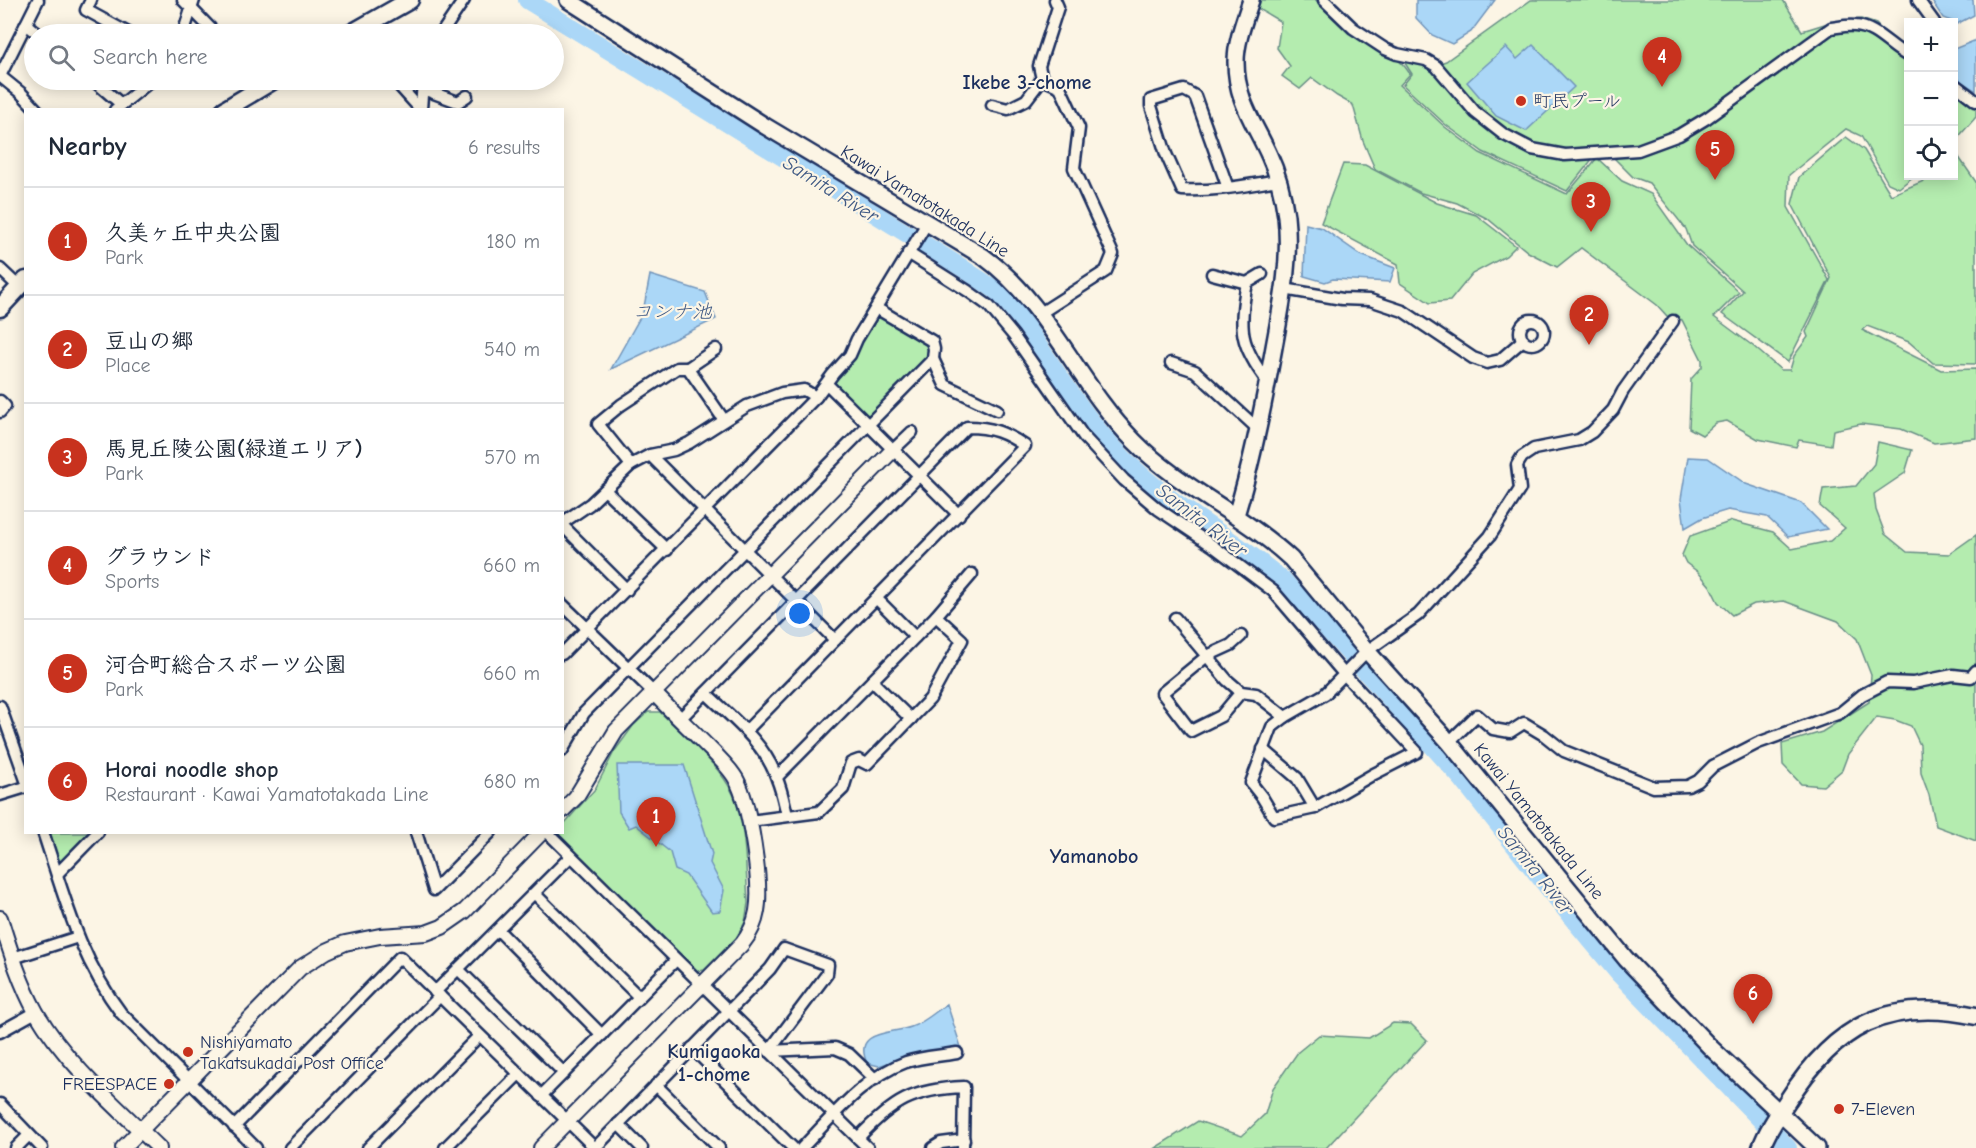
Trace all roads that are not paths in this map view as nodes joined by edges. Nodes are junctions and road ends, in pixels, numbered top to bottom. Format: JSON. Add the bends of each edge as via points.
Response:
{"nodes":[{"id":1,"x":38,"y":0,"type":"edge"},
{"id":2,"x":91,"y":0,"type":"edge"},
{"id":3,"x":410,"y":0,"type":"edge"},
{"id":4,"x":464,"y":0,"type":"edge"},
{"id":5,"x":568,"y":0,"type":"edge"},
{"id":6,"x":1055,"y":0,"type":"edge"},
{"id":7,"x":1251,"y":0,"type":"edge"},
{"id":8,"x":1324,"y":0,"type":"edge"},
{"id":9,"x":1918,"y":0,"type":"edge"},
{"id":10,"x":189,"y":3,"type":"edge"},
{"id":11,"x":1931,"y":18,"type":"edge"},
{"id":12,"x":26,"y":24,"type":"edge"},
{"id":13,"x":112,"y":24,"type":"edge"},
{"id":14,"x":185,"y":24,"type":"edge"},
{"id":15,"x":207,"y":24,"type":"edge"},
{"id":16,"x":369,"y":24,"type":"edge"},
{"id":17,"x":448,"y":24,"type":"edge"},
{"id":18,"x":24,"y":28,"type":"edge"},
{"id":19,"x":1904,"y":54,"type":"edge"},
{"id":20,"x":0,"y":76,"type":"edge"},
{"id":21,"x":1042,"y":79,"type":"junction"},
{"id":22,"x":1958,"y":88,"type":"edge"},
{"id":23,"x":102,"y":90,"type":"edge"},
{"id":24,"x":139,"y":90,"type":"edge"},
{"id":25,"x":245,"y":90,"type":"edge"},
{"id":26,"x":403,"y":90,"type":"edge"},
{"id":27,"x":423,"y":90,"type":"edge"},
{"id":28,"x":435,"y":90,"type":"edge"},
{"id":29,"x":467,"y":96,"type":"dead end"},
{"id":30,"x":1976,"y":101,"type":"edge"},
{"id":31,"x":992,"y":105,"type":"dead end"},
{"id":32,"x":118,"y":107,"type":"edge"},
{"id":33,"x":35,"y":108,"type":"edge"},
{"id":34,"x":226,"y":108,"type":"edge"},
{"id":35,"x":419,"y":108,"type":"edge"},
{"id":36,"x":421,"y":108,"type":"edge"},
{"id":37,"x":1279,"y":180,"type":"junction"},
{"id":38,"x":1228,"y":188,"type":"junction"},
{"id":39,"x":927,"y":223,"type":"junction"},
{"id":40,"x":908,"y":254,"type":"junction"},
{"id":41,"x":0,"y":269,"type":"edge"},
{"id":42,"x":1212,"y":274,"type":"dead end"},
{"id":43,"x":1262,"y":274,"type":"dead end"},
{"id":44,"x":22,"y":283,"type":"edge"},
{"id":45,"x":1247,"y":283,"type":"junction"},
{"id":46,"x":1284,"y":288,"type":"junction"},
{"id":47,"x":0,"y":308,"type":"edge"},
{"id":48,"x":876,"y":308,"type":"junction"},
{"id":49,"x":1039,"y":314,"type":"junction"},
{"id":50,"x":1673,"y":321,"type":"dead end"},
{"id":51,"x":1523,"y":340,"type":"dead end"},
{"id":52,"x":716,"y":349,"type":"dead end"},
{"id":53,"x":933,"y":359,"type":"junction"},
{"id":54,"x":1171,"y":363,"type":"dead end"},
{"id":55,"x":688,"y":368,"type":"junction"},
{"id":56,"x":1268,"y":382,"type":"junction"},
{"id":57,"x":827,"y":384,"type":"junction"},
{"id":58,"x":816,"y":398,"type":"junction"},
{"id":59,"x":0,"y":401,"type":"edge"},
{"id":60,"x":997,"y":410,"type":"dead end"},
{"id":61,"x":0,"y":412,"type":"edge"},
{"id":62,"x":724,"y":420,"type":"junction"},
{"id":63,"x":868,"y":425,"type":"junction"},
{"id":64,"x":1258,"y":429,"type":"junction"},
{"id":65,"x":912,"y":432,"type":"dead end"},
{"id":66,"x":893,"y":450,"type":"junction"},
{"id":67,"x":650,"y":455,"type":"junction"},
{"id":68,"x":632,"y":465,"type":"junction"},
{"id":69,"x":919,"y":476,"type":"junction"},
{"id":70,"x":605,"y":490,"type":"junction"},
{"id":71,"x":705,"y":511,"type":"junction"},
{"id":72,"x":958,"y":515,"type":"junction"},
{"id":73,"x":1236,"y":515,"type":"junction"},
{"id":74,"x":564,"y":523,"type":"edge"},
{"id":75,"x":564,"y":526,"type":"edge"},
{"id":76,"x":744,"y":549,"type":"junction"},
{"id":77,"x":667,"y":550,"type":"junction"},
{"id":78,"x":972,"y":574,"type":"dead end"},
{"id":79,"x":770,"y":575,"type":"junction"},
{"id":80,"x":627,"y":590,"type":"junction"},
{"id":81,"x":876,"y":598,"type":"junction"},
{"id":82,"x":796,"y":601,"type":"junction"},
{"id":83,"x":564,"y":605,"type":"edge"},
{"id":84,"x":936,"y":616,"type":"junction"},
{"id":85,"x":1175,"y":618,"type":"dead end"},
{"id":86,"x":588,"y":629,"type":"junction"},
{"id":87,"x":1241,"y":636,"type":"dead end"},
{"id":88,"x":915,"y":637,"type":"junction"},
{"id":89,"x":835,"y":640,"type":"junction"},
{"id":90,"x":1367,"y":651,"type":"junction"},
{"id":91,"x":564,"y":652,"type":"edge"},
{"id":92,"x":1208,"y":656,"type":"junction"},
{"id":93,"x":628,"y":668,"type":"junction"},
{"id":94,"x":1976,"y":671,"type":"edge"},
{"id":95,"x":1344,"y":674,"type":"junction"},
{"id":96,"x":872,"y":681,"type":"junction"},
{"id":97,"x":653,"y":692,"type":"junction"},
{"id":98,"x":1241,"y":692,"type":"junction"},
{"id":99,"x":706,"y":693,"type":"junction"},
{"id":100,"x":0,"y":706,"type":"edge"},
{"id":101,"x":1285,"y":717,"type":"junction"},
{"id":102,"x":680,"y":719,"type":"junction"},
{"id":103,"x":911,"y":719,"type":"junction"},
{"id":104,"x":747,"y":732,"type":"junction"},
{"id":105,"x":1449,"y":742,"type":"junction"},
{"id":106,"x":564,"y":748,"type":"edge"},
{"id":107,"x":1263,"y":749,"type":"junction"},
{"id":108,"x":24,"y":774,"type":"edge"},
{"id":109,"x":777,"y":777,"type":"junction"},
{"id":110,"x":24,"y":788,"type":"edge"},
{"id":111,"x":0,"y":795,"type":"edge"},
{"id":112,"x":1316,"y":808,"type":"junction"},
{"id":113,"x":564,"y":809,"type":"edge"},
{"id":114,"x":787,"y":815,"type":"junction"},
{"id":115,"x":750,"y":821,"type":"junction"},
{"id":116,"x":44,"y":834,"type":"edge"},
{"id":117,"x":96,"y":834,"type":"edge"},
{"id":118,"x":417,"y":834,"type":"edge"},
{"id":119,"x":488,"y":834,"type":"edge"},
{"id":120,"x":540,"y":834,"type":"edge"},
{"id":121,"x":549,"y":834,"type":"edge"},
{"id":122,"x":571,"y":856,"type":"junction"},
{"id":123,"x":57,"y":874,"type":"junction"},
{"id":124,"x":535,"y":894,"type":"junction"},
{"id":125,"x":0,"y":918,"type":"edge"},
{"id":126,"x":499,"y":931,"type":"junction"},
{"id":127,"x":78,"y":937,"type":"junction"},
{"id":128,"x":13,"y":958,"type":"junction"},
{"id":129,"x":676,"y":960,"type":"junction"},
{"id":130,"x":459,"y":970,"type":"junction"},
{"id":131,"x":702,"y":986,"type":"junction"},
{"id":132,"x":438,"y":994,"type":"junction"},
{"id":133,"x":639,"y":997,"type":"junction"},
{"id":134,"x":36,"y":1012,"type":"junction"},
{"id":135,"x":728,"y":1012,"type":"junction"},
{"id":136,"x":1976,"y":1016,"type":"edge"},
{"id":137,"x":0,"y":1032,"type":"edge"},
{"id":138,"x":602,"y":1035,"type":"junction"},
{"id":139,"x":480,"y":1036,"type":"junction"},
{"id":140,"x":692,"y":1048,"type":"junction"},
{"id":141,"x":769,"y":1051,"type":"junction"},
{"id":142,"x":957,"y":1053,"type":"dead end"},
{"id":143,"x":564,"y":1073,"type":"junction"},
{"id":144,"x":519,"y":1074,"type":"junction"},
{"id":145,"x":875,"y":1079,"type":"junction"},
{"id":146,"x":189,"y":1081,"type":"junction"},
{"id":147,"x":656,"y":1085,"type":"junction"},
{"id":148,"x":541,"y":1096,"type":"junction"},
{"id":149,"x":0,"y":1104,"type":"edge"},
{"id":150,"x":834,"y":1116,"type":"junction"},
{"id":151,"x":1777,"y":1117,"type":"junction"},
{"id":152,"x":568,"y":1121,"type":"junction"},
{"id":153,"x":618,"y":1124,"type":"junction"},
{"id":154,"x":234,"y":1127,"type":"junction"},
{"id":155,"x":141,"y":1130,"type":"junction"},
{"id":156,"x":29,"y":1136,"type":"junction"},
{"id":157,"x":858,"y":1138,"type":"junction"},
{"id":158,"x":963,"y":1144,"type":"edge"},
{"id":159,"x":1761,"y":1146,"type":"edge"},
{"id":160,"x":16,"y":1148,"type":"edge"},
{"id":161,"x":42,"y":1148,"type":"edge"},
{"id":162,"x":123,"y":1148,"type":"edge"},
{"id":163,"x":159,"y":1148,"type":"edge"},
{"id":164,"x":256,"y":1148,"type":"edge"},
{"id":165,"x":290,"y":1148,"type":"edge"},
{"id":166,"x":368,"y":1148,"type":"edge"},
{"id":167,"x":445,"y":1148,"type":"edge"},
{"id":168,"x":541,"y":1148,"type":"edge"},
{"id":169,"x":642,"y":1148,"type":"edge"},
{"id":170,"x":719,"y":1148,"type":"edge"},
{"id":171,"x":793,"y":1148,"type":"edge"},
{"id":172,"x":802,"y":1148,"type":"edge"},
{"id":173,"x":868,"y":1148,"type":"edge"},
{"id":174,"x":933,"y":1148,"type":"edge"},
{"id":175,"x":1817,"y":1148,"type":"edge"}],
"edges":[{"from":1,"to":12,"type":"street"},
{"from":2,"to":13,"type":"street","via":[[86,10]]},
{"from":3,"to":16,"type":"main road"},
{"from":4,"to":17,"type":"street"},
{"from":5,"to":39,"type":"main road","name":"Kawai Yamatotakada Line","via":[[765,126]]},
{"from":6,"to":21,"type":"street","via":[[1058,7],[1039,66]]},
{"from":7,"to":37,"type":"main road","via":[[1236,59],[1237,81],[1243,104]]},
{"from":8,"to":19,"type":"street","via":[[1353,28],[1385,49],[1436,66],[1475,112],[1503,134],[1532,149],[1565,155],[1638,150],[1679,135],[1831,28],[1856,26],[1873,31]]},
{"from":9,"to":11,"type":"street"},
{"from":10,"to":14,"type":"street"},
{"from":10,"to":15,"type":"street"},
{"from":18,"to":20,"type":"street"},
{"from":20,"to":33,"type":"street"},
{"from":21,"to":31,"type":"street","via":[[1026,100],[1008,109]]},
{"from":21,"to":49,"type":"street","via":[[1060,87],[1079,128],[1074,168],[1113,254],[1106,271]]},
{"from":22,"to":30,"type":"street"},
{"from":23,"to":32,"type":"street"},
{"from":24,"to":32,"type":"street"},
{"from":25,"to":34,"type":"main road"},
{"from":26,"to":35,"type":"street"},
{"from":27,"to":36,"type":"street"},
{"from":28,"to":29,"type":"street","via":[[458,102]]},
{"from":37,"to":38,"type":"street"},
{"from":37,"to":46,"type":"main road","via":[[1288,241]]},
{"from":38,"to":38,"type":"street","via":[[1195,96],[1184,90],[1151,100],[1166,154],[1182,190]]},
{"from":39,"to":40,"type":"street"},
{"from":39,"to":49,"type":"main road","name":"Kawai Yamatotakada Line","via":[[1004,273]]},
{"from":40,"to":48,"type":"street"},
{"from":40,"to":95,"type":"street","via":[[989,306],[1084,437],[1124,480],[1273,591]]},
{"from":41,"to":44,"type":"street"},
{"from":42,"to":45,"type":"street"},
{"from":43,"to":45,"type":"street"},
{"from":44,"to":47,"type":"main road"},
{"from":45,"to":56,"type":"street","via":[[1241,312],[1243,340]]},
{"from":46,"to":51,"type":"street","via":[[1370,300],[1403,311],[1473,358],[1487,363],[1500,360]]},
{"from":46,"to":56,"type":"main road"},
{"from":48,"to":53,"type":"street","via":[[932,340]]},
{"from":48,"to":57,"type":"street","via":[[850,355]]},
{"from":49,"to":73,"type":"main road","name":"Kawai Yamatotakada Line","via":[[1133,440],[1161,466]]},
{"from":50,"to":90,"type":"street","via":[[1613,410],[1592,432],[1579,440],[1534,449],[1522,456],[1517,465],[1520,489],[1490,536],[1418,615]]},
{"from":52,"to":55,"type":"street"},
{"from":53,"to":60,"type":"street","via":[[945,385]]},
{"from":53,"to":63,"type":"street"},
{"from":54,"to":64,"type":"street","via":[[1195,372]]},
{"from":55,"to":62,"type":"street"},
{"from":55,"to":68,"type":"street","via":[[677,368],[598,423]]},
{"from":56,"to":64,"type":"main road"},
{"from":57,"to":58,"type":"street"},
{"from":57,"to":63,"type":"street"},
{"from":58,"to":62,"type":"street","via":[[804,390],[782,393]]},
{"from":58,"to":71,"type":"street"},
{"from":59,"to":61,"type":"street","via":[[5,406]]},
{"from":62,"to":67,"type":"street","via":[[674,450]]},
{"from":63,"to":66,"type":"street"},
{"from":63,"to":76,"type":"street"},
{"from":64,"to":73,"type":"main road"},
{"from":65,"to":66,"type":"street"},
{"from":66,"to":69,"type":"street"},
{"from":66,"to":79,"type":"street"},
{"from":67,"to":68,"type":"street"},
{"from":67,"to":71,"type":"street"},
{"from":68,"to":70,"type":"street"},
{"from":69,"to":72,"type":"street"},
{"from":69,"to":72,"type":"street","via":[[967,427],[1008,434],[1025,446]]},
{"from":69,"to":82,"type":"street"},
{"from":70,"to":74,"type":"street"},
{"from":70,"to":77,"type":"street"},
{"from":71,"to":76,"type":"street"},
{"from":71,"to":77,"type":"street"},
{"from":72,"to":81,"type":"street"},
{"from":73,"to":90,"type":"main road","name":"Kawai Yamatotakada Line","via":[[1291,559]]},
{"from":75,"to":80,"type":"street"},
{"from":76,"to":79,"type":"street"},
{"from":76,"to":93,"type":"street"},
{"from":77,"to":80,"type":"street"},
{"from":78,"to":84,"type":"street"},
{"from":79,"to":82,"type":"street"},
{"from":79,"to":97,"type":"street"},
{"from":80,"to":86,"type":"street"},
{"from":81,"to":88,"type":"street"},
{"from":81,"to":89,"type":"street"},
{"from":82,"to":89,"type":"street"},
{"from":82,"to":99,"type":"street"},
{"from":83,"to":86,"type":"street"},
{"from":84,"to":88,"type":"street"},
{"from":84,"to":103,"type":"street","via":[[962,640],[930,699]]},
{"from":85,"to":92,"type":"street"},
{"from":86,"to":91,"type":"street"},
{"from":86,"to":93,"type":"street"},
{"from":87,"to":92,"type":"street"},
{"from":88,"to":96,"type":"street"},
{"from":89,"to":104,"type":"street"},
{"from":90,"to":95,"type":"street"},
{"from":90,"to":105,"type":"main road","name":"Kawai Yamatotakada Line"},
{"from":92,"to":98,"type":"street"},
{"from":92,"to":98,"type":"street","via":[[1162,693],[1191,731],[1221,716]]},
{"from":93,"to":97,"type":"street"},
{"from":93,"to":106,"type":"street","via":[[584,713]]},
{"from":94,"to":105,"type":"street","via":[[1971,677],[1953,675],[1887,682],[1840,713],[1758,743],[1713,766],[1688,786],[1654,788],[1564,751],[1524,723],[1510,732],[1493,729],[1477,715]]},
{"from":95,"to":101,"type":"street","via":[[1325,694]]},
{"from":95,"to":112,"type":"street","via":[[1417,752]]},
{"from":96,"to":103,"type":"street"},
{"from":96,"to":109,"type":"street"},
{"from":97,"to":102,"type":"street"},
{"from":97,"to":113,"type":"street","via":[[616,731],[576,797]]},
{"from":98,"to":101,"type":"street","via":[[1256,694]]},
{"from":99,"to":102,"type":"street"},
{"from":99,"to":104,"type":"street"},
{"from":100,"to":108,"type":"street"},
{"from":101,"to":107,"type":"street","via":[[1272,727]]},
{"from":102,"to":115,"type":"street","via":[[736,779]]},
{"from":103,"to":114,"type":"street","via":[[867,764],[859,760],[851,763],[843,789],[819,812]]},
{"from":104,"to":109,"type":"street"},
{"from":105,"to":151,"type":"main road","name":"Kawai Yamatotakada Line","via":[[1626,959]]},
{"from":107,"to":112,"type":"street","via":[[1297,778]]},
{"from":107,"to":112,"type":"street","via":[[1251,783],[1274,817]]},
{"from":109,"to":114,"type":"street"},
{"from":110,"to":111,"type":"street"},
{"from":114,"to":115,"type":"street"},
{"from":115,"to":131,"type":"street","via":[[758,896],[755,921],[742,944]]},
{"from":116,"to":123,"type":"street"},
{"from":117,"to":123,"type":"street"},
{"from":118,"to":119,"type":"street","via":[[434,890]]},
{"from":120,"to":146,"type":"street","via":[[450,923],[426,933],[345,943],[300,968]]},
{"from":121,"to":122,"type":"street"},
{"from":122,"to":124,"type":"street"},
{"from":122,"to":129,"type":"street"},
{"from":123,"to":127,"type":"street"},
{"from":124,"to":126,"type":"street"},
{"from":124,"to":133,"type":"street"},
{"from":125,"to":128,"type":"street"},
{"from":126,"to":130,"type":"street"},
{"from":126,"to":138,"type":"street"},
{"from":127,"to":128,"type":"street"},
{"from":127,"to":146,"type":"street","via":[[111,1000]]},
{"from":128,"to":134,"type":"street"},
{"from":129,"to":131,"type":"street"},
{"from":129,"to":133,"type":"street"},
{"from":130,"to":132,"type":"street"},
{"from":130,"to":143,"type":"street"},
{"from":131,"to":135,"type":"street"},
{"from":131,"to":152,"type":"street"},
{"from":132,"to":139,"type":"street"},
{"from":132,"to":154,"type":"street","via":[[400,957]]},
{"from":132,"to":165,"type":"street"},
{"from":133,"to":138,"type":"street"},
{"from":134,"to":137,"type":"street"},
{"from":134,"to":155,"type":"street","via":[[67,1056]]},
{"from":135,"to":140,"type":"street"},
{"from":135,"to":141,"type":"street"},
{"from":135,"to":141,"type":"street","via":[[784,949],[828,964],[827,974]]},
{"from":136,"to":151,"type":"main road","via":[[1957,1011],[1914,1010],[1864,1024],[1831,1045],[1815,1062]]},
{"from":138,"to":143,"type":"street"},
{"from":139,"to":144,"type":"street"},
{"from":139,"to":166,"type":"street"},
{"from":140,"to":147,"type":"street"},
{"from":140,"to":171,"type":"street"},
{"from":141,"to":145,"type":"street","via":[[835,1048],[849,1054]]},
{"from":141,"to":150,"type":"street"},
{"from":142,"to":145,"type":"street","via":[[906,1062]]},
{"from":143,"to":148,"type":"street"},
{"from":144,"to":148,"type":"street"},
{"from":144,"to":167,"type":"street"},
{"from":145,"to":150,"type":"street"},
{"from":146,"to":154,"type":"street"},
{"from":146,"to":155,"type":"street"},
{"from":147,"to":153,"type":"street"},
{"from":147,"to":170,"type":"street"},
{"from":148,"to":152,"type":"street"},
{"from":149,"to":156,"type":"street"},
{"from":150,"to":157,"type":"street"},
{"from":150,"to":172,"type":"street"},
{"from":151,"to":159,"type":"main road"},
{"from":151,"to":175,"type":"main road","name":"Kawai Yamatotakada Line"},
{"from":152,"to":153,"type":"street","via":[[594,1148]]},
{"from":152,"to":168,"type":"street"},
{"from":153,"to":169,"type":"street"},
{"from":154,"to":164,"type":"street"},
{"from":155,"to":162,"type":"street"},
{"from":155,"to":163,"type":"street"},
{"from":156,"to":160,"type":"street"},
{"from":156,"to":161,"type":"street"},
{"from":157,"to":158,"type":"street","via":[[878,1116],[912,1095],[937,1088],[964,1087]]},
{"from":157,"to":173,"type":"street"},
{"from":158,"to":174,"type":"street","via":[[941,1143]]}]}
